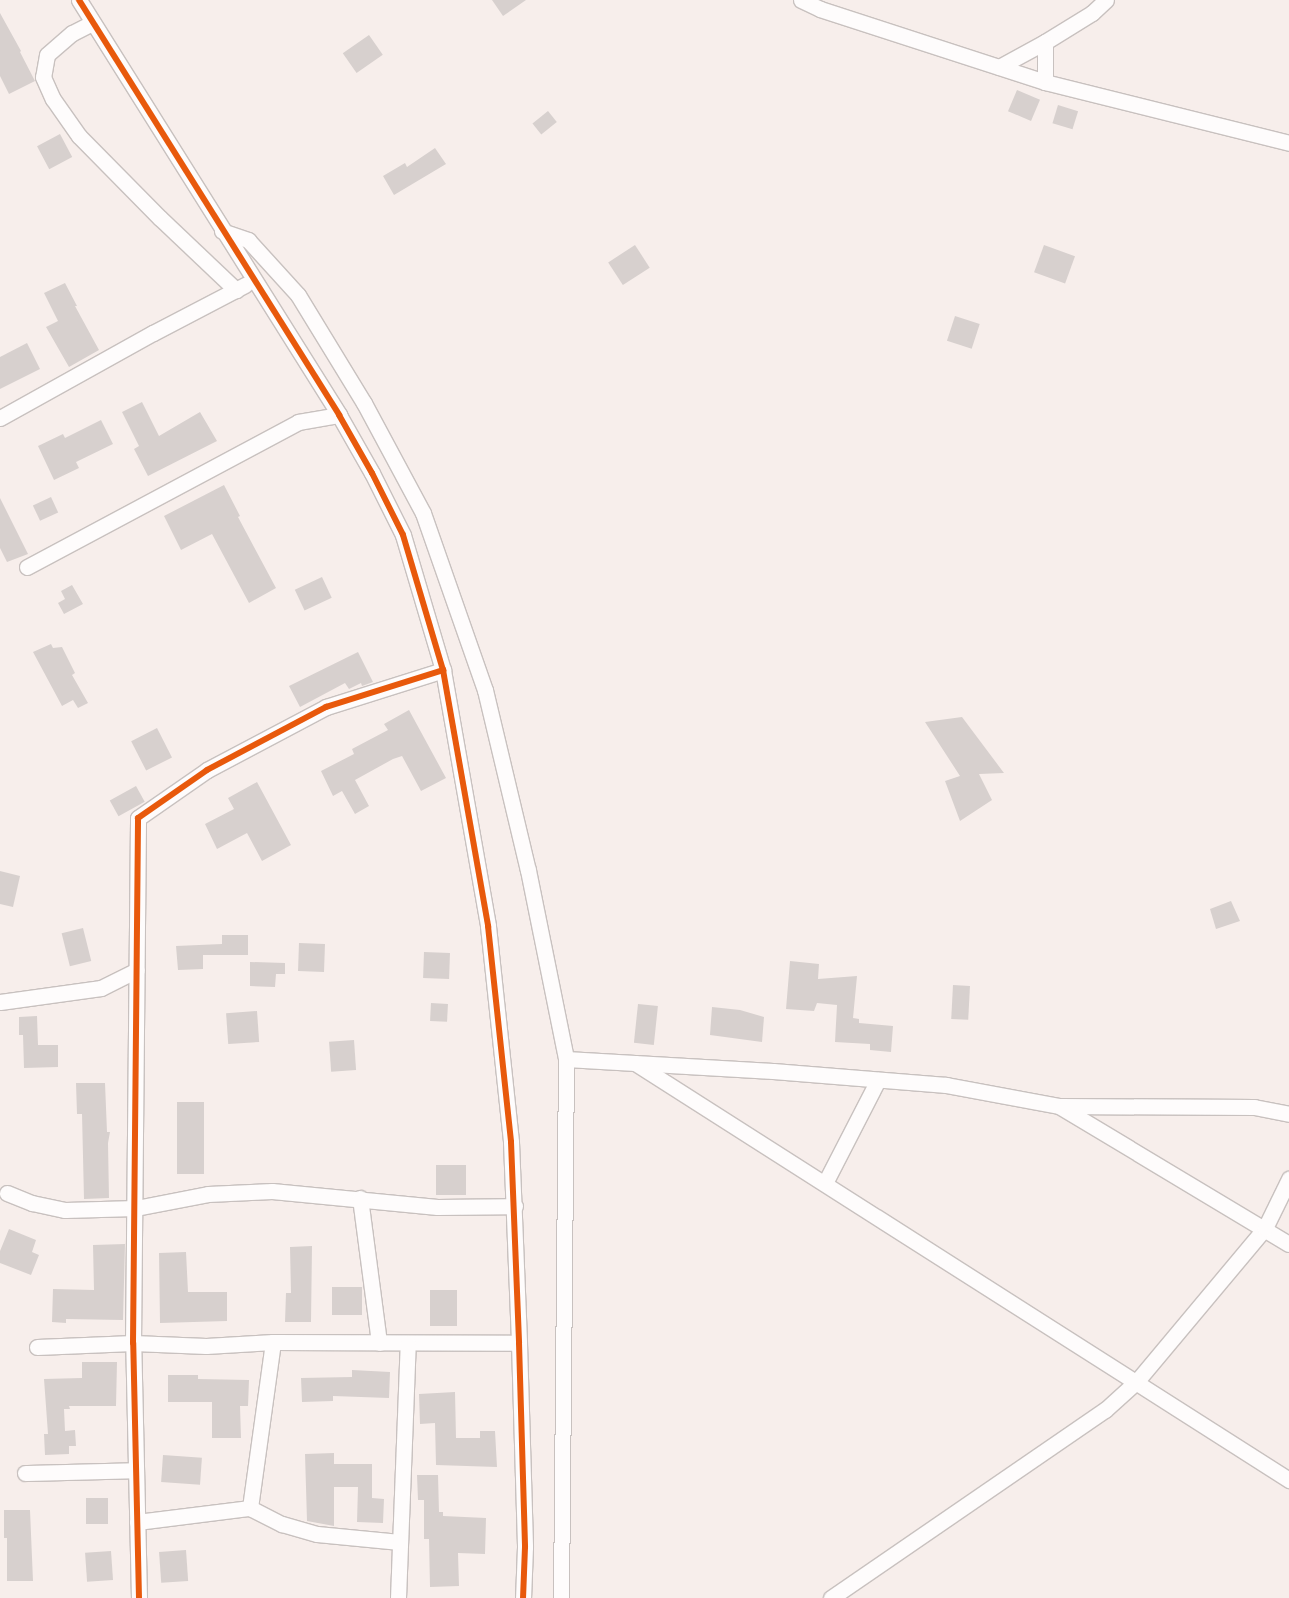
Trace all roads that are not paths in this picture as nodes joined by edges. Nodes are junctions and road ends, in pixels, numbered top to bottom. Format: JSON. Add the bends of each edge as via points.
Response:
{"nodes":[{"id":1,"x":79,"y":0,"type":"edge"},
{"id":2,"x":801,"y":0,"type":"edge"},
{"id":3,"x":1106,"y":0,"type":"edge"},
{"id":4,"x":92,"y":23,"type":"junction"},
{"id":5,"x":1045,"y":42,"type":"junction"},
{"id":6,"x":1000,"y":67,"type":"junction"},
{"id":7,"x":1045,"y":82,"type":"junction"},
{"id":8,"x":1289,"y":143,"type":"edge"},
{"id":9,"x":222,"y":230,"type":"junction"},
{"id":10,"x":254,"y":280,"type":"junction"},
{"id":11,"x":236,"y":290,"type":"junction"},
{"id":12,"x":339,"y":415,"type":"junction"},
{"id":13,"x":0,"y":418,"type":"edge"},
{"id":14,"x":27,"y":567,"type":"dead end"},
{"id":15,"x":443,"y":670,"type":"junction"},
{"id":16,"x":137,"y":970,"type":"junction"},
{"id":17,"x":0,"y":1002,"type":"edge"},
{"id":18,"x":566,"y":1059,"type":"junction"},
{"id":19,"x":635,"y":1063,"type":"junction"},
{"id":20,"x":878,"y":1080,"type":"junction"},
{"id":21,"x":1060,"y":1106,"type":"junction"},
{"id":22,"x":1289,"y":1114,"type":"edge"},
{"id":23,"x":1289,"y":1179,"type":"edge"},
{"id":24,"x":825,"y":1183,"type":"junction"},
{"id":25,"x":7,"y":1193,"type":"dead end"},
{"id":26,"x":360,"y":1198,"type":"junction"},
{"id":27,"x":515,"y":1206,"type":"junction"},
{"id":28,"x":136,"y":1208,"type":"junction"},
{"id":29,"x":1265,"y":1228,"type":"junction"},
{"id":30,"x":1289,"y":1244,"type":"edge"},
{"id":31,"x":273,"y":1342,"type":"junction"},
{"id":32,"x":133,"y":1343,"type":"junction"},
{"id":33,"x":379,"y":1343,"type":"junction"},
{"id":34,"x":408,"y":1343,"type":"junction"},
{"id":35,"x":519,"y":1343,"type":"junction"},
{"id":36,"x":37,"y":1347,"type":"dead end"},
{"id":37,"x":1137,"y":1381,"type":"junction"},
{"id":38,"x":136,"y":1470,"type":"junction"},
{"id":39,"x":25,"y":1473,"type":"dead end"},
{"id":40,"x":1289,"y":1480,"type":"edge"},
{"id":41,"x":250,"y":1508,"type":"junction"},
{"id":42,"x":137,"y":1522,"type":"junction"},
{"id":43,"x":400,"y":1542,"type":"junction"},
{"id":44,"x":139,"y":1598,"type":"edge"},
{"id":45,"x":398,"y":1598,"type":"edge"},
{"id":46,"x":523,"y":1598,"type":"edge"},
{"id":47,"x":561,"y":1598,"type":"edge"},
{"id":48,"x":831,"y":1598,"type":"edge"}],
"edges":[{"from":1,"to":4,"type":"street"},
{"from":2,"to":6,"type":"street"},
{"from":3,"to":5,"type":"street","via":[[1092,13]]},
{"from":4,"to":9,"type":"street"},
{"from":4,"to":11,"type":"street","via":[[72,33],[47,55],[43,77],[53,99],[79,136]]},
{"from":5,"to":6,"type":"street"},
{"from":5,"to":7,"type":"street"},
{"from":6,"to":7,"type":"street"},
{"from":7,"to":8,"type":"street"},
{"from":9,"to":10,"type":"street"},
{"from":9,"to":18,"type":"street","via":[[248,240],[298,295],[364,403],[423,513],[485,690],[528,870]]},
{"from":10,"to":11,"type":"street"},
{"from":10,"to":12,"type":"street"},
{"from":11,"to":13,"type":"street"},
{"from":12,"to":14,"type":"street","via":[[298,422]]},
{"from":12,"to":15,"type":"street","via":[[403,535]]},
{"from":15,"to":16,"type":"street","via":[[326,706],[207,770],[138,818]]},
{"from":15,"to":27,"type":"street","via":[[488,926]]},
{"from":16,"to":17,"type":"street","via":[[101,988]]},
{"from":16,"to":28,"type":"street"},
{"from":18,"to":19,"type":"street"},
{"from":18,"to":47,"type":"street"},
{"from":19,"to":20,"type":"street"},
{"from":19,"to":24,"type":"street"},
{"from":20,"to":21,"type":"street","via":[[946,1085]]},
{"from":20,"to":24,"type":"street"},
{"from":21,"to":22,"type":"street","via":[[1254,1107]]},
{"from":21,"to":29,"type":"street"},
{"from":23,"to":29,"type":"street"},
{"from":24,"to":37,"type":"street"},
{"from":25,"to":28,"type":"street","via":[[32,1203],[65,1210]]},
{"from":26,"to":27,"type":"street","via":[[437,1207]]},
{"from":26,"to":28,"type":"street","via":[[272,1191],[208,1194]]},
{"from":26,"to":33,"type":"street"},
{"from":27,"to":35,"type":"street"},
{"from":28,"to":32,"type":"street"},
{"from":29,"to":30,"type":"street"},
{"from":29,"to":37,"type":"street"},
{"from":31,"to":32,"type":"street","via":[[206,1346]]},
{"from":31,"to":33,"type":"street"},
{"from":31,"to":41,"type":"street"},
{"from":32,"to":36,"type":"street"},
{"from":32,"to":38,"type":"street"},
{"from":33,"to":34,"type":"street"},
{"from":34,"to":35,"type":"street"},
{"from":34,"to":43,"type":"street"},
{"from":35,"to":46,"type":"street","via":[[525,1547]]},
{"from":37,"to":40,"type":"street"},
{"from":37,"to":48,"type":"street","via":[[1105,1410]]},
{"from":38,"to":39,"type":"street"},
{"from":38,"to":42,"type":"street"},
{"from":41,"to":42,"type":"street"},
{"from":41,"to":43,"type":"street","via":[[282,1524],[317,1534]]},
{"from":42,"to":44,"type":"street"},
{"from":43,"to":45,"type":"street"}]}
